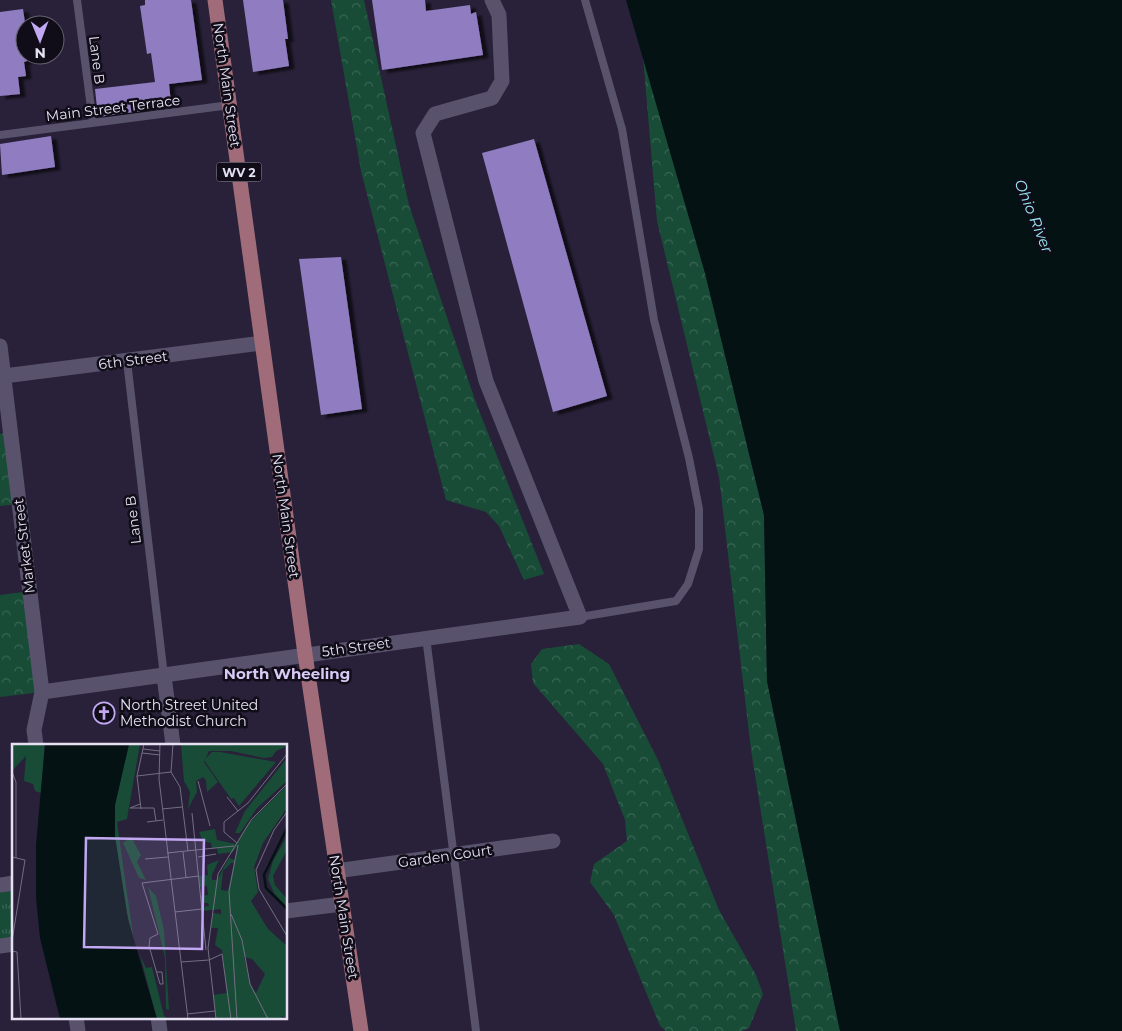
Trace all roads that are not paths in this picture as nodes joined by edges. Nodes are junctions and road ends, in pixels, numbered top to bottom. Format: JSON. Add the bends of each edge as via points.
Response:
{"nodes":[{"id":1,"x":77,"y":0,"type":"edge"},
{"id":2,"x":215,"y":0,"type":"edge"},
{"id":3,"x":492,"y":0,"type":"edge"},
{"id":4,"x":585,"y":0,"type":"edge"},
{"id":5,"x":230,"y":105,"type":"junction"},
{"id":6,"x":93,"y":123,"type":"junction"},
{"id":7,"x":0,"y":135,"type":"edge"},
{"id":8,"x":262,"y":343,"type":"junction"},
{"id":9,"x":0,"y":346,"type":"edge"},
{"id":10,"x":127,"y":361,"type":"junction"},
{"id":11,"x":4,"y":376,"type":"junction"},
{"id":12,"x":580,"y":616,"type":"junction"},
{"id":13,"x":426,"y":637,"type":"junction"},
{"id":14,"x":305,"y":654,"type":"junction"},
{"id":15,"x":164,"y":676,"type":"junction"},
{"id":16,"x":42,"y":692,"type":"junction"},
{"id":17,"x":36,"y":744,"type":"edge"},
{"id":18,"x":173,"y":744,"type":"edge"},
{"id":19,"x":554,"y":841,"type":"dead end"},
{"id":20,"x":453,"y":856,"type":"junction"},
{"id":21,"x":336,"y":871,"type":"junction"},
{"id":22,"x":342,"y":904,"type":"junction"},
{"id":23,"x":288,"y":911,"type":"edge"},
{"id":24,"x":76,"y":1018,"type":"edge"},
{"id":25,"x":158,"y":1018,"type":"edge"},
{"id":26,"x":78,"y":1031,"type":"edge"},
{"id":27,"x":160,"y":1031,"type":"edge"},
{"id":28,"x":360,"y":1031,"type":"edge"},
{"id":29,"x":476,"y":1031,"type":"edge"}],
"edges":[{"from":1,"to":6,"type":"lane","name":"Lane B"},
{"from":2,"to":5,"type":"main road","name":"North Main Street","number":"WV 2"},
{"from":3,"to":12,"type":"street","via":[[499,15],[502,81],[492,98],[435,114],[422,133],[486,381]]},
{"from":4,"to":12,"type":"lane","via":[[622,129],[654,320],[699,509],[699,549],[688,584],[676,601]]},
{"from":5,"to":6,"type":"lane","name":"Main Street Terrace"},
{"from":5,"to":8,"type":"main road","name":"North Main Street","number":"WV 2"},
{"from":6,"to":7,"type":"lane","name":"Main Street Terrace"},
{"from":8,"to":10,"type":"street","name":"6th Street"},
{"from":8,"to":14,"type":"main road","name":"North Main Street","number":"WV 2"},
{"from":9,"to":11,"type":"street","name":"Market Street"},
{"from":10,"to":11,"type":"street","name":"6th Street"},
{"from":10,"to":15,"type":"lane","name":"Lane B"},
{"from":11,"to":16,"type":"street","name":"Market Street"},
{"from":12,"to":13,"type":"street","name":"5th Street"},
{"from":13,"to":14,"type":"street","name":"5th Street"},
{"from":13,"to":20,"type":"lane"},
{"from":14,"to":15,"type":"street","name":"5th Street"},
{"from":14,"to":21,"type":"main road","name":"North Main Street","number":"WV 2"},
{"from":15,"to":16,"type":"street","name":"5th Street"},
{"from":15,"to":18,"type":"street"},
{"from":16,"to":17,"type":"street","name":"Market Street","via":[[34,730]]},
{"from":19,"to":20,"type":"street","name":"Garden Court"},
{"from":20,"to":21,"type":"street","name":"Garden Court"},
{"from":20,"to":29,"type":"lane"},
{"from":21,"to":22,"type":"main road","name":"North Main Street","number":"WV 2"},
{"from":22,"to":23,"type":"street"},
{"from":22,"to":28,"type":"main road","name":"North Main Street","number":"WV 2"},
{"from":24,"to":26,"type":"street"},
{"from":25,"to":27,"type":"street"}]}
